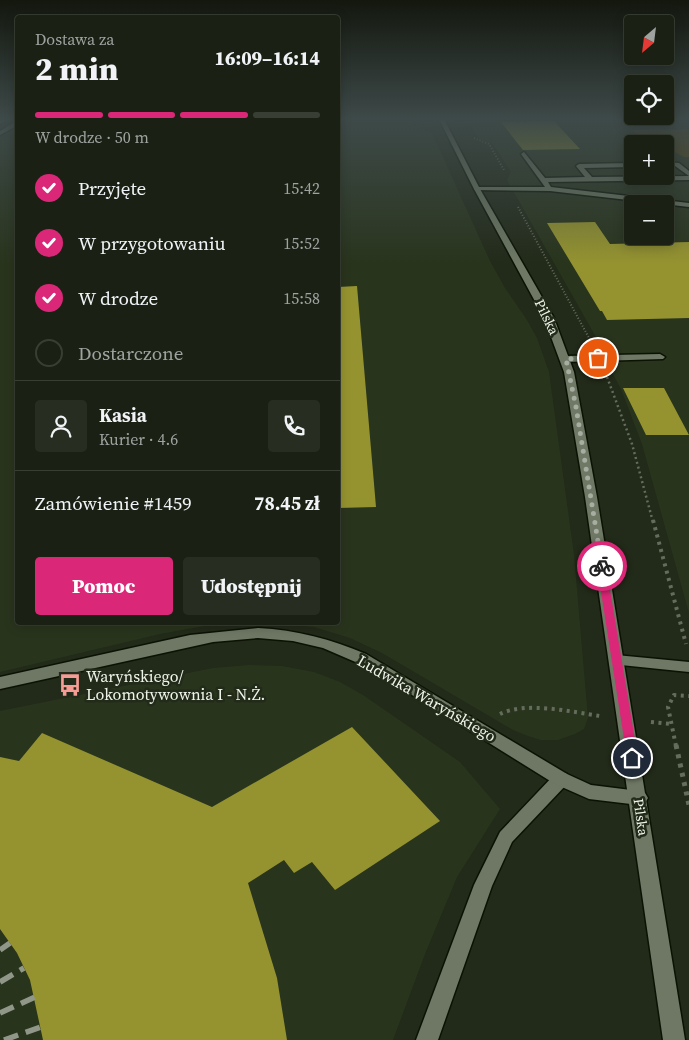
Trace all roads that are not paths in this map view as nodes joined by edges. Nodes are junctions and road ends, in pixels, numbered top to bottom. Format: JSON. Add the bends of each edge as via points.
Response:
{"nodes":[{"id":1,"x":466,"y":168,"type":"edge"},
{"id":2,"x":534,"y":168,"type":"edge"},
{"id":3,"x":580,"y":168,"type":"edge"},
{"id":4,"x":689,"y":178,"type":"edge"},
{"id":5,"x":543,"y":180,"type":"junction"},
{"id":6,"x":590,"y":180,"type":"junction"},
{"id":7,"x":477,"y":189,"type":"junction"},
{"id":8,"x":550,"y":189,"type":"junction"},
{"id":9,"x":689,"y":205,"type":"edge"},
{"id":10,"x":660,"y":357,"type":"dead end"},
{"id":11,"x":566,"y":359,"type":"junction"},
{"id":12,"x":616,"y":660,"type":"junction"},
{"id":13,"x":689,"y":667,"type":"edge"},
{"id":14,"x":0,"y":683,"type":"edge"},
{"id":15,"x":561,"y":778,"type":"junction"},
{"id":16,"x":639,"y":798,"type":"junction"},
{"id":17,"x":427,"y":1040,"type":"edge"},
{"id":18,"x":674,"y":1040,"type":"edge"}],
"edges":[{"from":1,"to":7,"type":"street","name":"Pilska"},
{"from":2,"to":5,"type":"street"},
{"from":3,"to":6,"type":"street"},
{"from":4,"to":6,"type":"street"},
{"from":5,"to":6,"type":"street"},
{"from":5,"to":8,"type":"street"},
{"from":7,"to":8,"type":"street"},
{"from":7,"to":11,"type":"street","name":"Pilska","via":[[549,318]]},
{"from":8,"to":9,"type":"street"},
{"from":10,"to":11,"type":"street"},
{"from":11,"to":12,"type":"street","name":"Pilska"},
{"from":12,"to":13,"type":"street"},
{"from":12,"to":16,"type":"street","name":"Pilska"},
{"from":14,"to":15,"type":"street","name":"Ludwika Waryńskiego","via":[[212,636],[282,634],[325,644],[372,663]]},
{"from":15,"to":16,"type":"street","name":"Ludwika Waryńskiego","via":[[589,792]]},
{"from":15,"to":17,"type":"street","via":[[506,837],[483,886]]},
{"from":16,"to":18,"type":"street","name":"Pilska"}]}
